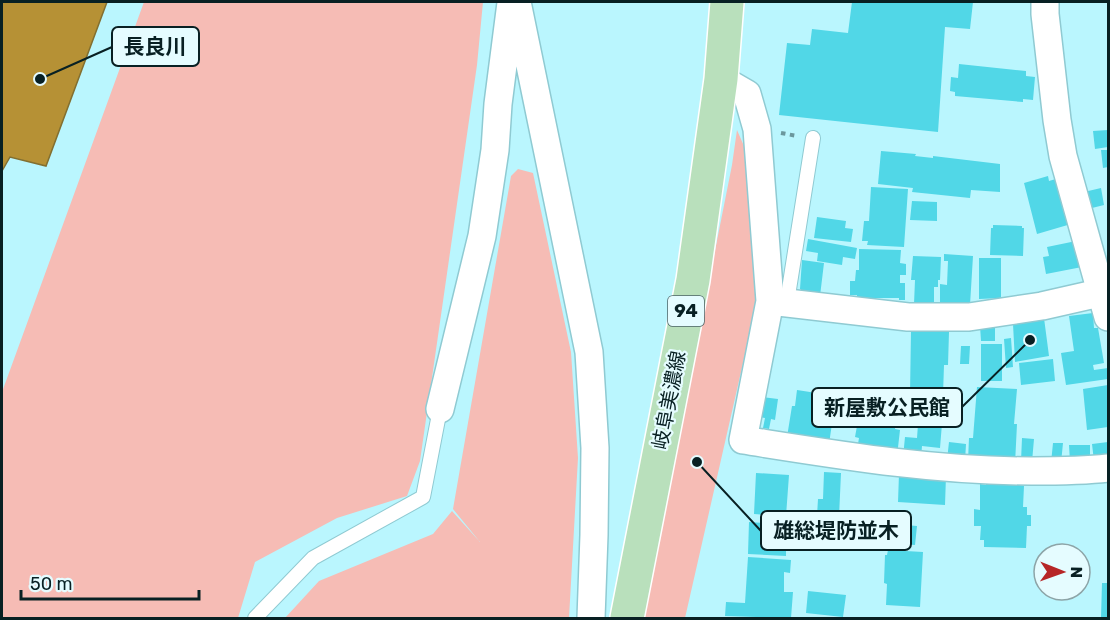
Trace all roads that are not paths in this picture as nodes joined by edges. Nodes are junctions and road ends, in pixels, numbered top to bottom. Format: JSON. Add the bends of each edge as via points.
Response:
{"nodes":[{"id":1,"x":511,"y":2,"type":"edge"},
{"id":2,"x":517,"y":2,"type":"edge"},
{"id":3,"x":727,"y":2,"type":"edge"},
{"id":4,"x":1044,"y":2,"type":"edge"},
{"id":5,"x":721,"y":79,"type":"junction"},
{"id":6,"x":813,"y":138,"type":"dead end"},
{"id":7,"x":1106,"y":301,"type":"edge"},
{"id":8,"x":779,"y":302,"type":"junction"},
{"id":9,"x":440,"y":409,"type":"joint"},
{"id":10,"x":1108,"y":468,"type":"edge"},
{"id":11,"x":255,"y":618,"type":"edge"},
{"id":12,"x":591,"y":618,"type":"edge"},
{"id":13,"x":627,"y":618,"type":"edge"}],
"edges":[{"from":1,"to":9,"type":"street","via":[[482,236]]},
{"from":2,"to":12,"type":"street","via":[[589,352],[596,448]]},
{"from":3,"to":5,"type":"main road","name":"岐阜美濃線","number":"94"},
{"from":4,"to":7,"type":"street","via":[[1063,156]]},
{"from":5,"to":8,"type":"street","via":[[747,94],[757,129]]},
{"from":5,"to":13,"type":"main road","name":"岐阜美濃線","number":"94","via":[[693,280]]},
{"from":6,"to":8,"type":"lane"},
{"from":7,"to":8,"type":"street","via":[[969,317],[908,318]]},
{"from":8,"to":10,"type":"street","via":[[743,440],[901,464],[987,471]]},
{"from":9,"to":11,"type":"lane","via":[[423,497],[313,558]]}]}
